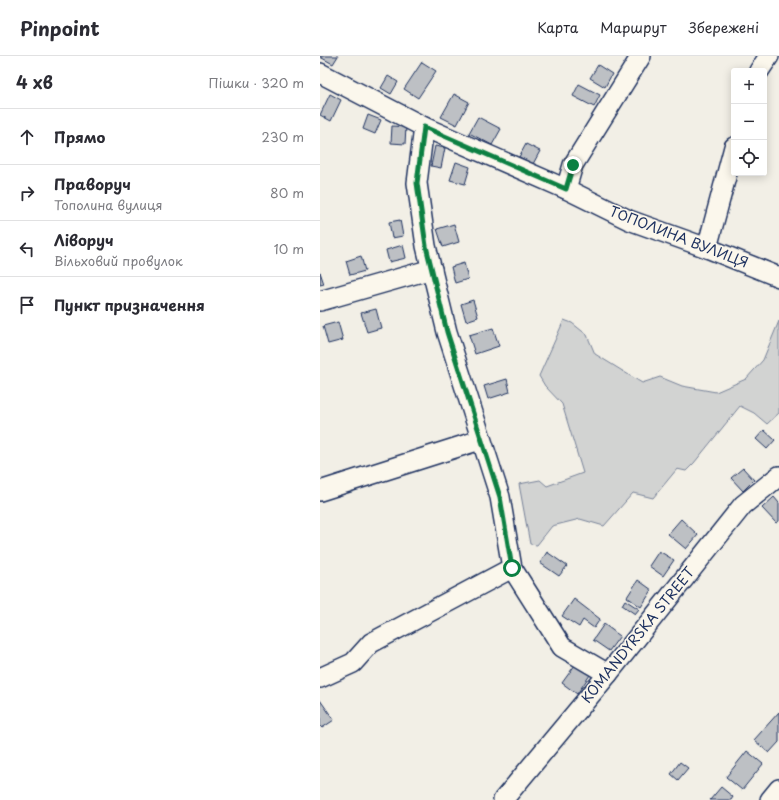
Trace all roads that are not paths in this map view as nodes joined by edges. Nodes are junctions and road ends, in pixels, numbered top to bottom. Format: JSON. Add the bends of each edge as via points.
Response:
{"nodes":[{"id":1,"x":641,"y":56,"type":"edge"},
{"id":2,"x":769,"y":56,"type":"edge"},
{"id":3,"x":760,"y":68,"type":"edge"},
{"id":4,"x":320,"y":73,"type":"edge"},
{"id":5,"x":424,"y":127,"type":"junction"},
{"id":6,"x":731,"y":158,"type":"edge"},
{"id":7,"x":566,"y":189,"type":"junction"},
{"id":8,"x":707,"y":248,"type":"junction"},
{"id":9,"x":432,"y":269,"type":"junction"},
{"id":10,"x":779,"y":276,"type":"edge"},
{"id":11,"x":320,"y":301,"type":"edge"},
{"id":12,"x":480,"y":440,"type":"junction"},
{"id":13,"x":779,"y":476,"type":"edge"},
{"id":14,"x":320,"y":491,"type":"edge"},
{"id":15,"x":512,"y":568,"type":"junction"},
{"id":16,"x":608,"y":674,"type":"junction"},
{"id":17,"x":320,"y":678,"type":"edge"},
{"id":18,"x":779,"y":789,"type":"edge"},
{"id":19,"x":503,"y":800,"type":"edge"},
{"id":20,"x":770,"y":800,"type":"edge"}],
"edges":[{"from":1,"to":7,"type":"street","via":[[573,165]]},
{"from":2,"to":3,"type":"street"},
{"from":4,"to":5,"type":"street","name":"ТОПОЛИНА ВУЛИЦЯ"},
{"from":5,"to":7,"type":"street","name":"ТОПОЛИНА ВУЛИЦЯ"},
{"from":5,"to":9,"type":"street","via":[[417,183]]},
{"from":6,"to":8,"type":"street"},
{"from":7,"to":8,"type":"street","name":"ТОПОЛИНА ВУЛИЦЯ","via":[[629,220]]},
{"from":8,"to":10,"type":"street","name":"ТОПОЛИНА ВУЛИЦЯ"},
{"from":9,"to":11,"type":"street"},
{"from":9,"to":12,"type":"street","via":[[447,332]]},
{"from":12,"to":14,"type":"street"},
{"from":12,"to":15,"type":"street","via":[[500,497]]},
{"from":13,"to":16,"type":"street","name":"KOMANDYRSKA STREET","via":[[743,505]]},
{"from":15,"to":16,"type":"street","via":[[562,647]]},
{"from":15,"to":17,"type":"street","via":[[371,643],[353,663]]},
{"from":16,"to":19,"type":"street","name":"KOMANDYRSKA STREET"},
{"from":18,"to":20,"type":"street"}]}
